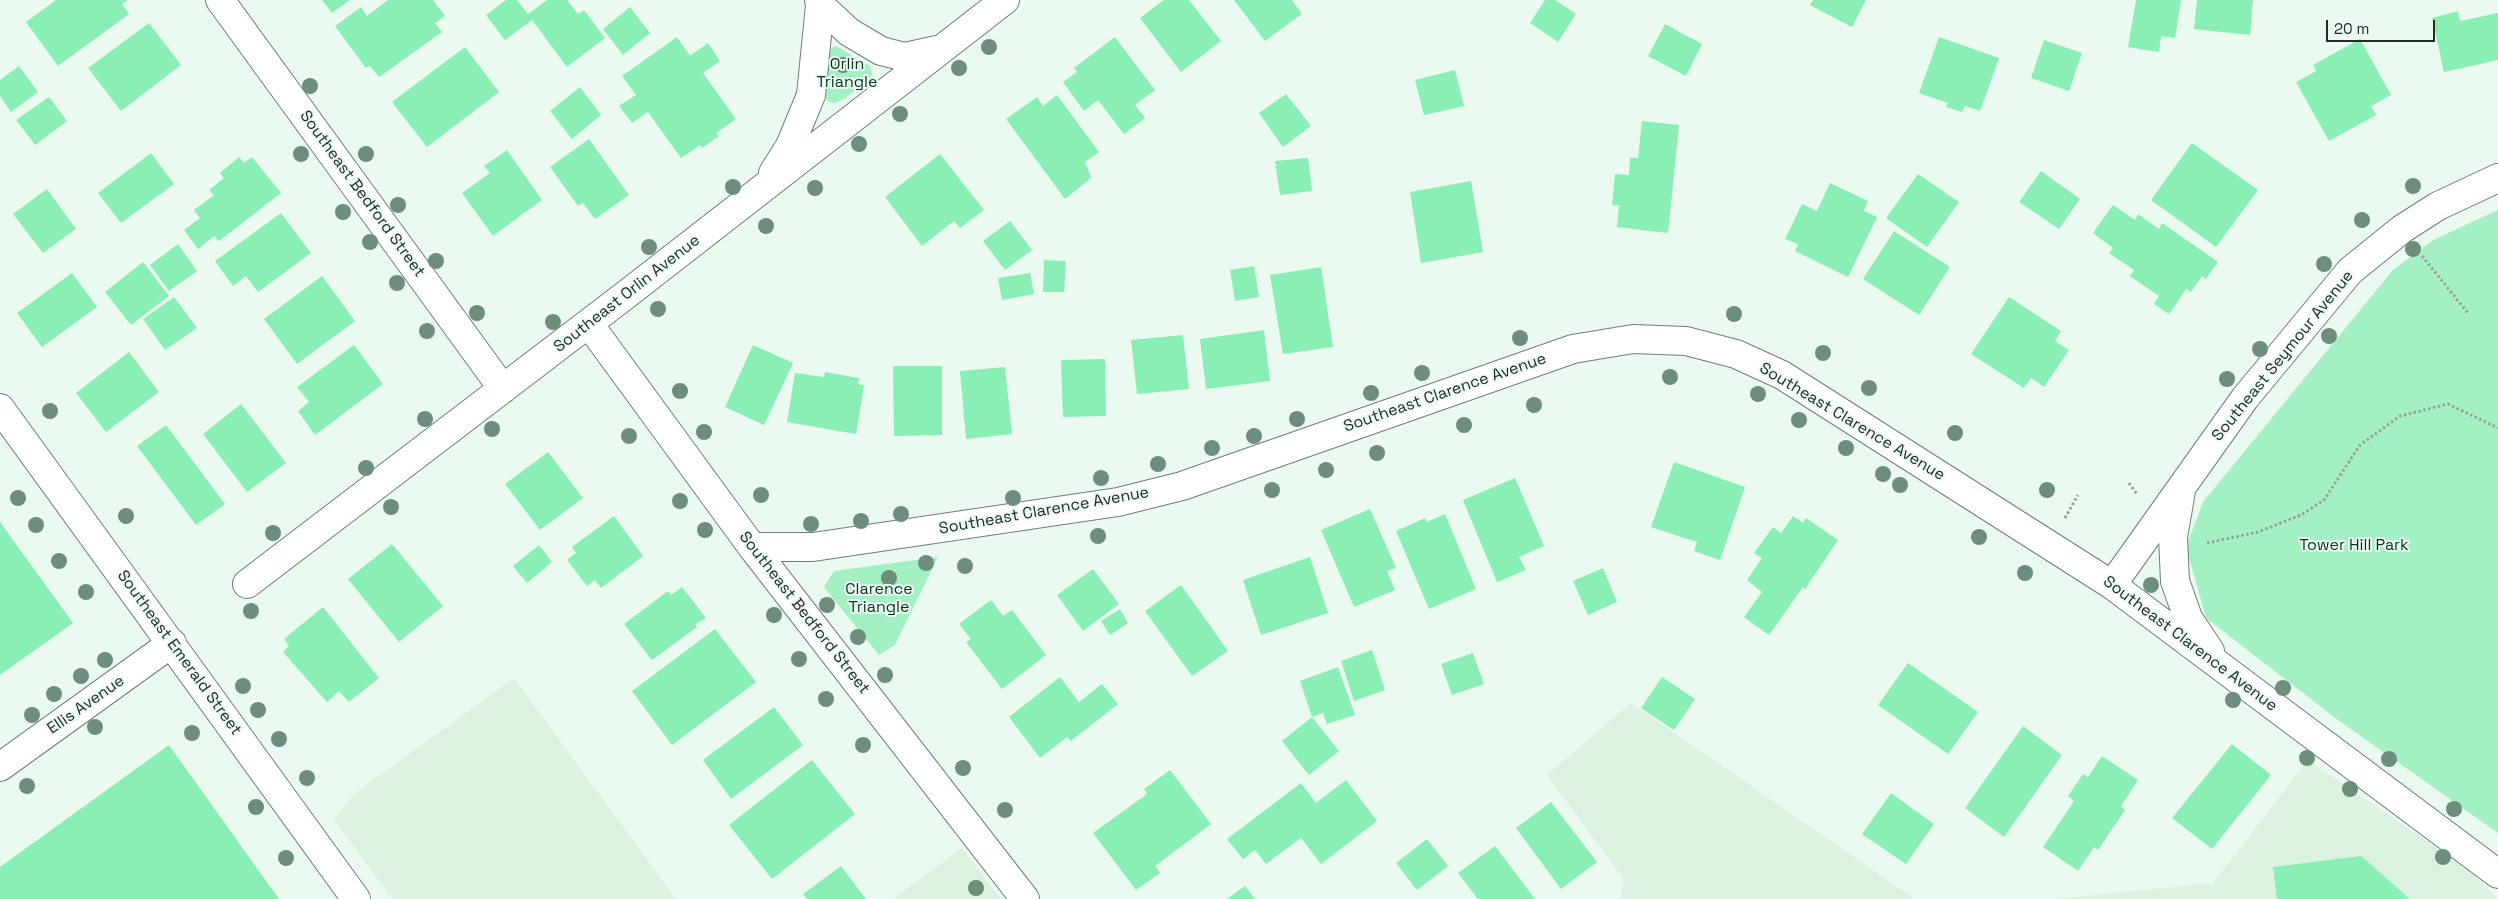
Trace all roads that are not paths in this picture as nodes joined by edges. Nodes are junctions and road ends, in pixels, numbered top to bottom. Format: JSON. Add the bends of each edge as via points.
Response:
{"nodes":[{"id":1,"x":220,"y":0,"type":"edge"},
{"id":2,"x":1005,"y":0,"type":"edge"},
{"id":3,"x":820,"y":2,"type":"edge"},
{"id":4,"x":938,"y":50,"type":"junction"},
{"id":5,"x":2498,"y":178,"type":"edge"},
{"id":6,"x":764,"y":187,"type":"junction"},
{"id":7,"x":589,"y":324,"type":"junction"},
{"id":8,"x":503,"y":389,"type":"junction"},
{"id":9,"x":0,"y":408,"type":"edge"},
{"id":10,"x":2182,"y":484,"type":"junction"},
{"id":11,"x":752,"y":547,"type":"junction"},
{"id":12,"x":247,"y":584,"type":"dead end"},
{"id":13,"x":2112,"y":585,"type":"junction"},
{"id":14,"x":172,"y":643,"type":"junction"},
{"id":15,"x":2220,"y":666,"type":"junction"},
{"id":16,"x":0,"y":767,"type":"edge"},
{"id":17,"x":2498,"y":874,"type":"edge"},
{"id":18,"x":356,"y":899,"type":"edge"},
{"id":19,"x":1025,"y":899,"type":"edge"}],
"edges":[{"from":1,"to":8,"type":"street","name":"Southeast Bedford Street"},
{"from":2,"to":4,"type":"street","name":"Southeast Orlin Avenue"},
{"from":3,"to":4,"type":"street","via":[[849,32],[881,51],[905,57]]},
{"from":3,"to":6,"type":"street","via":[[811,95],[790,146]]},
{"from":4,"to":6,"type":"street","name":"Southeast Orlin Avenue"},
{"from":5,"to":10,"type":"street","name":"Southeast Seymour Avenue","via":[[2438,206],[2409,224],[2350,271],[2244,398]]},
{"from":6,"to":7,"type":"street","name":"Southeast Orlin Avenue"},
{"from":7,"to":8,"type":"street","name":"Southeast Orlin Avenue"},
{"from":7,"to":11,"type":"street","name":"Southeast Bedford Street"},
{"from":8,"to":12,"type":"street","name":"Southeast Orlin Avenue"},
{"from":9,"to":14,"type":"street","name":"Southeast Emerald Street"},
{"from":10,"to":13,"type":"street","name":"Southeast Seymour Avenue"},
{"from":10,"to":15,"type":"street","name":"Southeast Seymour Avenue","via":[[2173,537],[2175,581],[2188,618]]},
{"from":11,"to":13,"type":"street","name":"Southeast Clarence Avenue","via":[[813,547],[1118,502],[1182,486],[1573,349],[1633,339],[1686,340],[1736,354],[1782,375]]},
{"from":11,"to":19,"type":"street","name":"Southeast Bedford Street"},
{"from":13,"to":15,"type":"street","name":"Southeast Clarence Avenue"},
{"from":14,"to":16,"type":"street","name":"Ellis Avenue"},
{"from":14,"to":18,"type":"street","name":"Southeast Emerald Street"},
{"from":15,"to":17,"type":"street","name":"Southeast Clarence Avenue"}]}
